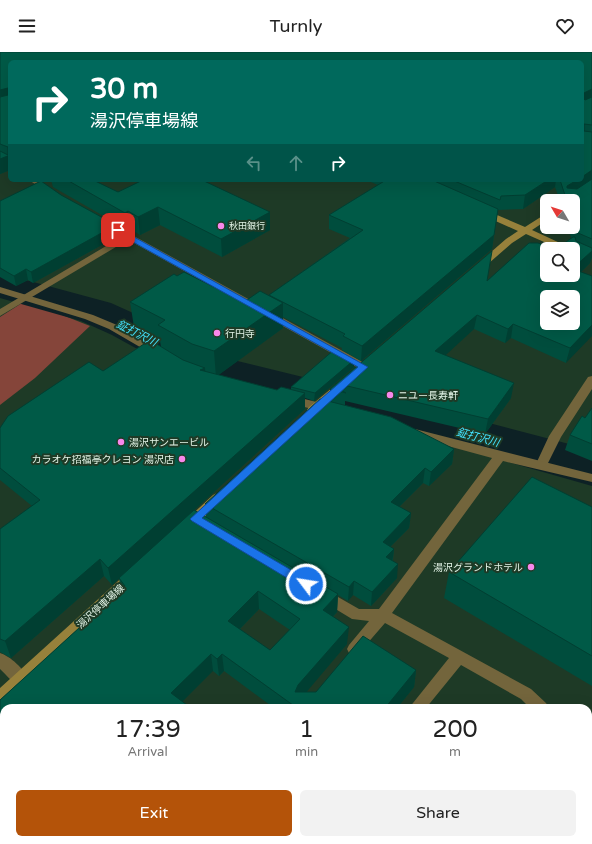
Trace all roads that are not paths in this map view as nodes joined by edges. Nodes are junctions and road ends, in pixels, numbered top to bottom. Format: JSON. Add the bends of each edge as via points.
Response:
{"nodes":[{"id":1,"x":36,"y":182,"type":"edge"},
{"id":2,"x":61,"y":198,"type":"edge"},
{"id":3,"x":475,"y":209,"type":"edge"},
{"id":4,"x":92,"y":216,"type":"edge"},
{"id":5,"x":540,"y":220,"type":"edge"},
{"id":6,"x":524,"y":230,"type":"junction"},
{"id":7,"x":128,"y":236,"type":"junction"},
{"id":8,"x":552,"y":242,"type":"edge"},
{"id":9,"x":473,"y":273,"type":"edge"},
{"id":10,"x":0,"y":290,"type":"edge"},
{"id":11,"x":26,"y":297,"type":"junction"},
{"id":12,"x":0,"y":313,"type":"edge"},
{"id":13,"x":164,"y":357,"type":"edge"},
{"id":14,"x":367,"y":364,"type":"joint"},
{"id":15,"x":592,"y":380,"type":"edge"},
{"id":16,"x":276,"y":396,"type":"edge"},
{"id":17,"x":318,"y":406,"type":"junction"},
{"id":18,"x":341,"y":412,"type":"edge"},
{"id":19,"x":306,"y":417,"type":"edge"},
{"id":20,"x":401,"y":429,"type":"edge"},
{"id":21,"x":500,"y":456,"type":"junction"},
{"id":22,"x":542,"y":465,"type":"junction"},
{"id":23,"x":592,"y":478,"type":"edge"},
{"id":24,"x":224,"y":492,"type":"edge"},
{"id":25,"x":178,"y":535,"type":"edge"},
{"id":26,"x":143,"y":567,"type":"edge"},
{"id":27,"x":310,"y":587,"type":"edge"},
{"id":28,"x":383,"y":615,"type":"junction"},
{"id":29,"x":459,"y":656,"type":"junction"},
{"id":30,"x":0,"y":659,"type":"edge"},
{"id":31,"x":343,"y":662,"type":"edge"},
{"id":32,"x":21,"y":678,"type":"junction"},
{"id":33,"x":0,"y":698,"type":"edge"},
{"id":34,"x":420,"y":704,"type":"edge"},
{"id":35,"x":537,"y":704,"type":"edge"}],
"edges":[{"from":1,"to":2,"type":"street"},
{"from":3,"to":6,"type":"main road"},
{"from":4,"to":7,"type":"street"},
{"from":5,"to":6,"type":"main road"},
{"from":6,"to":8,"type":"main road"},
{"from":6,"to":9,"type":"main road"},
{"from":7,"to":11,"type":"street"},
{"from":7,"to":14,"type":"street"},
{"from":10,"to":11,"type":"street"},
{"from":11,"to":12,"type":"street"},
{"from":11,"to":13,"type":"street","via":[[113,327]]},
{"from":14,"to":17,"type":"main road"},
{"from":15,"to":22,"type":"street","via":[[555,436]]},
{"from":16,"to":17,"type":"street"},
{"from":17,"to":18,"type":"street"},
{"from":17,"to":19,"type":"main road"},
{"from":20,"to":21,"type":"street"},
{"from":21,"to":22,"type":"street"},
{"from":21,"to":28,"type":"street"},
{"from":22,"to":23,"type":"street"},
{"from":24,"to":25,"type":"main road","via":[[201,522]]},
{"from":26,"to":32,"type":"main road","name":"湯沢停車場線"},
{"from":27,"to":28,"type":"street","via":[[357,615]]},
{"from":28,"to":29,"type":"street"},
{"from":28,"to":31,"type":"street"},
{"from":29,"to":34,"type":"street"},
{"from":29,"to":35,"type":"street","via":[[526,694]]},
{"from":30,"to":32,"type":"street"},
{"from":32,"to":33,"type":"main road","name":"湯沢停車場線"}]}
